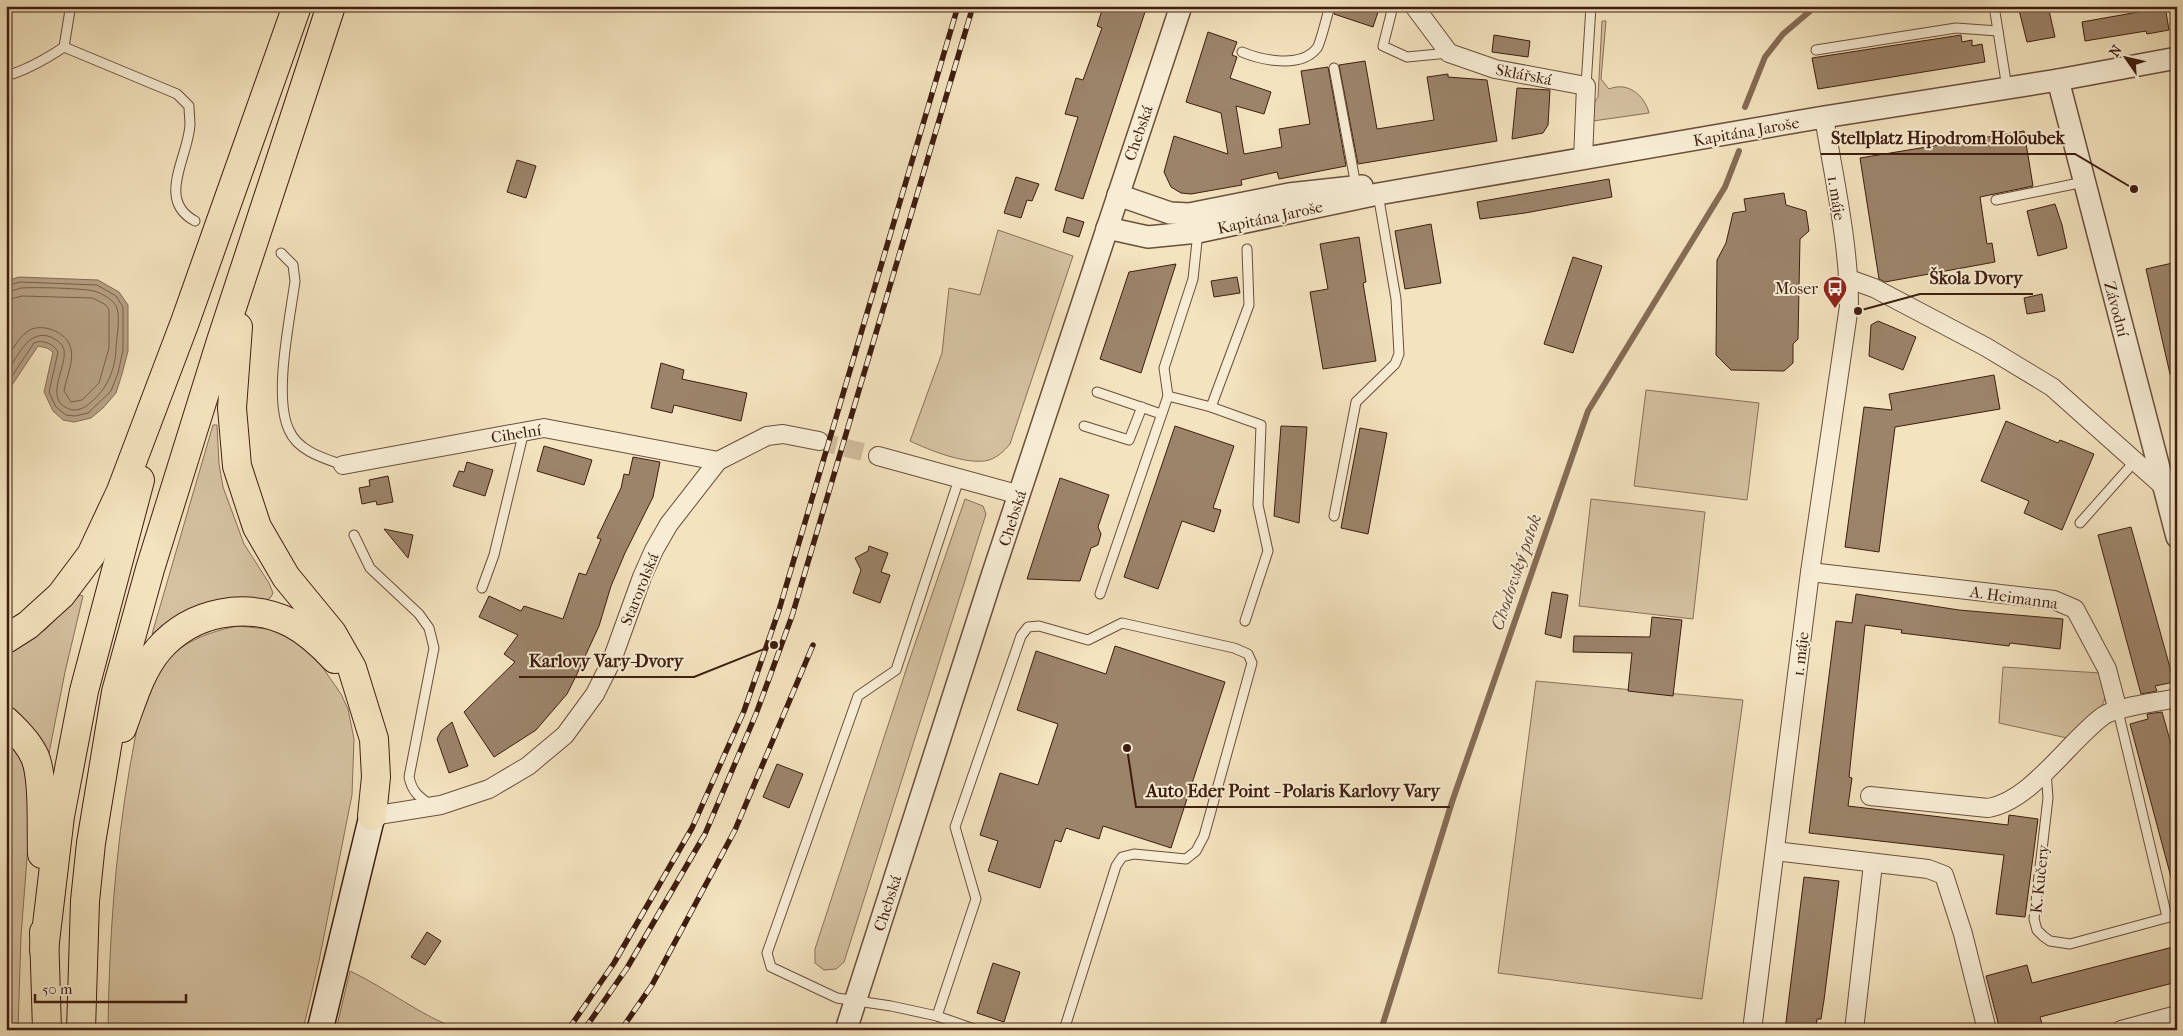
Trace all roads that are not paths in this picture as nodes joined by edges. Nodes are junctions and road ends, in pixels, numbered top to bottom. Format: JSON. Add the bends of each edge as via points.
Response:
{"nodes":[{"id":1,"x":297,"y":6,"type":"edge"},
{"id":2,"x":331,"y":6,"type":"edge"},
{"id":3,"x":1180,"y":6,"type":"edge"},
{"id":4,"x":1330,"y":6,"type":"edge"},
{"id":5,"x":1393,"y":6,"type":"edge"},
{"id":6,"x":1414,"y":6,"type":"edge"},
{"id":7,"x":1591,"y":6,"type":"edge"},
{"id":8,"x":1994,"y":6,"type":"edge"},
{"id":9,"x":70,"y":10,"type":"dead end"},
{"id":10,"x":1998,"y":31,"type":"junction"},
{"id":11,"x":64,"y":47,"type":"junction"},
{"id":12,"x":1816,"y":50,"type":"dead end"},
{"id":13,"x":1242,"y":52,"type":"dead end"},
{"id":14,"x":1449,"y":53,"type":"junction"},
{"id":15,"x":2177,"y":58,"type":"edge"},
{"id":16,"x":1334,"y":68,"type":"dead end"},
{"id":17,"x":6,"y":76,"type":"edge"},
{"id":18,"x":2058,"y":80,"type":"junction"},
{"id":19,"x":1586,"y":86,"type":"junction"},
{"id":20,"x":2007,"y":89,"type":"junction"},
{"id":21,"x":1824,"y":117,"type":"junction"},
{"id":22,"x":1583,"y":159,"type":"junction"},
{"id":23,"x":2084,"y":182,"type":"junction"},
{"id":24,"x":1434,"y":184,"type":"junction"},
{"id":25,"x":1356,"y":186,"type":"junction"},
{"id":26,"x":1378,"y":194,"type":"junction"},
{"id":27,"x":1118,"y":195,"type":"junction"},
{"id":28,"x":1996,"y":200,"type":"dead end"},
{"id":29,"x":195,"y":221,"type":"dead end"},
{"id":30,"x":1107,"y":228,"type":"junction"},
{"id":31,"x":1198,"y":232,"type":"junction"},
{"id":32,"x":1247,"y":249,"type":"dead end"},
{"id":33,"x":281,"y":253,"type":"dead end"},
{"id":34,"x":250,"y":254,"type":"junction"},
{"id":35,"x":1849,"y":279,"type":"junction"},
{"id":36,"x":186,"y":322,"type":"junction"},
{"id":37,"x":1098,"y":392,"type":"dead end"},
{"id":38,"x":1168,"y":396,"type":"junction"},
{"id":39,"x":1142,"y":407,"type":"junction"},
{"id":40,"x":1211,"y":407,"type":"junction"},
{"id":41,"x":1161,"y":414,"type":"junction"},
{"id":42,"x":1084,"y":426,"type":"dead end"},
{"id":43,"x":524,"y":431,"type":"junction"},
{"id":44,"x":819,"y":441,"type":"tunnel mouth"},
{"id":45,"x":878,"y":456,"type":"tunnel mouth"},
{"id":46,"x":718,"y":461,"type":"junction"},
{"id":47,"x":2135,"y":461,"type":"junction"},
{"id":48,"x":343,"y":465,"type":"joint"},
{"id":49,"x":959,"y":479,"type":"junction"},
{"id":50,"x":2164,"y":487,"type":"junction"},
{"id":51,"x":1020,"y":494,"type":"junction"},
{"id":52,"x":1334,"y":516,"type":"dead end"},
{"id":53,"x":2080,"y":523,"type":"dead end"},
{"id":54,"x":354,"y":535,"type":"dead end"},
{"id":55,"x":2177,"y":537,"type":"edge"},
{"id":56,"x":1810,"y":572,"type":"junction"},
{"id":57,"x":482,"y":588,"type":"dead end"},
{"id":58,"x":1100,"y":594,"type":"dead end"},
{"id":59,"x":1245,"y":621,"type":"dead end"},
{"id":60,"x":6,"y":639,"type":"edge"},
{"id":61,"x":360,"y":695,"type":"junction"},
{"id":62,"x":2176,"y":704,"type":"edge"},
{"id":63,"x":2118,"y":711,"type":"junction"},
{"id":64,"x":6,"y":721,"type":"edge"},
{"id":65,"x":2046,"y":771,"type":"junction"},
{"id":66,"x":100,"y":786,"type":"junction"},
{"id":67,"x":1870,"y":796,"type":"dead end"},
{"id":68,"x":432,"y":806,"type":"junction"},
{"id":69,"x":372,"y":816,"type":"junction"},
{"id":70,"x":1775,"y":851,"type":"junction"},
{"id":71,"x":1873,"y":864,"type":"junction"},
{"id":72,"x":2177,"y":915,"type":"edge"},
{"id":73,"x":2167,"y":917,"type":"junction"},
{"id":74,"x":44,"y":950,"type":"junction"},
{"id":75,"x":856,"y":1000,"type":"junction"},
{"id":76,"x":2177,"y":1015,"type":"edge"},
{"id":77,"x":936,"y":1016,"type":"junction"},
{"id":78,"x":2126,"y":1029,"type":"edge"},
{"id":79,"x":47,"y":1030,"type":"edge"},
{"id":80,"x":80,"y":1030,"type":"edge"},
{"id":81,"x":320,"y":1030,"type":"edge"},
{"id":82,"x":846,"y":1030,"type":"edge"},
{"id":83,"x":977,"y":1030,"type":"edge"},
{"id":84,"x":1064,"y":1030,"type":"edge"},
{"id":85,"x":1752,"y":1030,"type":"edge"},
{"id":86,"x":1854,"y":1030,"type":"edge"},
{"id":87,"x":1987,"y":1030,"type":"edge"}],
"edges":[{"from":1,"to":36,"type":"highway"},
{"from":2,"to":34,"type":"highway"},
{"from":3,"to":27,"type":"street","name":"Chebská"},
{"from":4,"to":13,"type":"lane","via":[[1317,48],[1305,56],[1284,61],[1259,59]]},
{"from":5,"to":14,"type":"lane","via":[[1383,46],[1407,57]]},
{"from":6,"to":14,"type":"street"},
{"from":7,"to":19,"type":"lane"},
{"from":8,"to":10,"type":"lane"},
{"from":9,"to":11,"type":"lane"},
{"from":10,"to":12,"type":"lane","via":[[1956,28]]},
{"from":10,"to":20,"type":"lane"},
{"from":11,"to":17,"type":"lane"},
{"from":11,"to":29,"type":"lane","via":[[177,94],[189,106],[190,126],[175,182],[177,204],[184,215]]},
{"from":14,"to":19,"type":"street","name":"Sklářská","via":[[1495,69]]},
{"from":15,"to":18,"type":"street","name":"Kapitána Jaroše"},
{"from":16,"to":25,"type":"lane"},
{"from":18,"to":20,"type":"street","name":"Kapitána Jaroše"},
{"from":18,"to":23,"type":"street","name":"Závodní"},
{"from":19,"to":22,"type":"street"},
{"from":20,"to":21,"type":"street","name":"Kapitána Jaroše"},
{"from":21,"to":22,"type":"street","name":"Kapitána Jaroše"},
{"from":21,"to":35,"type":"street","name":"1. máje"},
{"from":22,"to":24,"type":"street","name":"Kapitána Jaroše"},
{"from":23,"to":28,"type":"lane"},
{"from":23,"to":50,"type":"street","name":"Závodní"},
{"from":24,"to":25,"type":"street","name":"Kapitána Jaroše"},
{"from":24,"to":26,"type":"street","name":"Kapitána Jaroše"},
{"from":25,"to":27,"type":"street","name":"Kapitána Jaroše","via":[[1288,194],[1189,214],[1170,213]]},
{"from":26,"to":31,"type":"street","name":"Kapitána Jaroše"},
{"from":26,"to":52,"type":"lane","via":[[1396,299],[1399,354],[1395,364],[1356,402]]},
{"from":27,"to":30,"type":"street","name":"Chebská"},
{"from":30,"to":31,"type":"street","name":"Kapitána Jaroše","via":[[1148,237]]},
{"from":30,"to":51,"type":"street","name":"Chebská"},
{"from":31,"to":38,"type":"lane","via":[[1192,279],[1164,368]]},
{"from":32,"to":40,"type":"lane","via":[[1249,305]]},
{"from":33,"to":48,"type":"lane","via":[[293,265],[295,281],[282,412],[289,432],[305,450]]},
{"from":34,"to":61,"type":"highway","via":[[236,344],[232,408],[237,466],[257,527],[286,577],[332,633],[352,668]]},
{"from":34,"to":66,"type":"highway","via":[[148,578],[116,692]]},
{"from":35,"to":47,"type":"street","via":[[1874,288],[2052,387]]},
{"from":35,"to":56,"type":"street","name":"1. máje","via":[[1849,306]]},
{"from":36,"to":60,"type":"highway","via":[[121,491],[91,555],[61,595],[28,625]]},
{"from":36,"to":74,"type":"highway","via":[[84,691],[60,816]]},
{"from":37,"to":39,"type":"lane"},
{"from":38,"to":40,"type":"lane"},
{"from":38,"to":41,"type":"lane"},
{"from":39,"to":41,"type":"lane"},
{"from":39,"to":42,"type":"lane","via":[[1129,440]]},
{"from":40,"to":59,"type":"lane","via":[[1261,425],[1258,505],[1268,551]]},
{"from":41,"to":58,"type":"lane"},
{"from":43,"to":46,"type":"street","name":"Cihelní","via":[[544,428]]},
{"from":43,"to":48,"type":"street","name":"Cihelní"},
{"from":43,"to":57,"type":"lane","via":[[494,554]]},
{"from":44,"to":46,"type":"street","name":"Starorolská","via":[[784,434],[767,436]]},
{"from":45,"to":49,"type":"street"},
{"from":46,"to":68,"type":"street","name":"Starorolská","via":[[669,524],[654,550],[612,660],[594,694],[565,735],[528,766],[489,789]]},
{"from":47,"to":50,"type":"street"},
{"from":47,"to":53,"type":"lane"},
{"from":49,"to":51,"type":"street"},
{"from":49,"to":75,"type":"lane","via":[[896,670],[858,696],[768,953],[771,967],[837,998]]},
{"from":50,"to":55,"type":"street","name":"Závodní"},
{"from":51,"to":75,"type":"street","name":"Chebská"},
{"from":54,"to":68,"type":"lane","via":[[370,568],[419,614],[429,628],[434,648],[408,777],[416,796]]},
{"from":56,"to":63,"type":"street","name":"A. Heimanna","via":[[2066,604],[2075,609],[2106,669]]},
{"from":56,"to":70,"type":"street","name":"1. máje"},
{"from":61,"to":66,"type":"highway","via":[[338,661],[320,643],[292,624],[247,611],[198,620],[170,638],[149,664]]},
{"from":61,"to":69,"type":"highway","via":[[370,724],[376,758]]},
{"from":62,"to":63,"type":"street"},
{"from":63,"to":65,"type":"street","via":[[2104,715]]},
{"from":63,"to":73,"type":"lane"},
{"from":64,"to":74,"type":"highway","via":[[35,758],[40,784]]},
{"from":65,"to":67,"type":"street","via":[[2002,805],[1988,808]]},
{"from":65,"to":73,"type":"lane","name":"K. Kučery","via":[[2048,798],[2034,919],[2037,930],[2050,941],[2070,944]]},
{"from":66,"to":80,"type":"highway","via":[[85,901]]},
{"from":68,"to":69,"type":"street","name":"Starorolská"},
{"from":69,"to":81,"type":"main road"},
{"from":70,"to":71,"type":"street"},
{"from":70,"to":85,"type":"street","name":"1. máje"},
{"from":71,"to":86,"type":"street"},
{"from":71,"to":87,"type":"street","via":[[1928,869],[1944,875],[1963,934]]},
{"from":72,"to":73,"type":"lane","name":"K. Kučery"},
{"from":74,"to":79,"type":"highway"},
{"from":75,"to":77,"type":"lane"},
{"from":75,"to":82,"type":"street","name":"Chebská"},
{"from":76,"to":78,"type":"street"},
{"from":77,"to":83,"type":"lane"},
{"from":77,"to":84,"type":"lane","via":[[976,899],[955,827],[1021,636],[1028,627],[1039,626],[1088,640],[1122,623],[1248,654],[1252,664],[1204,836],[1196,851],[1186,859],[1134,854],[1122,857],[1116,866]]}]}
